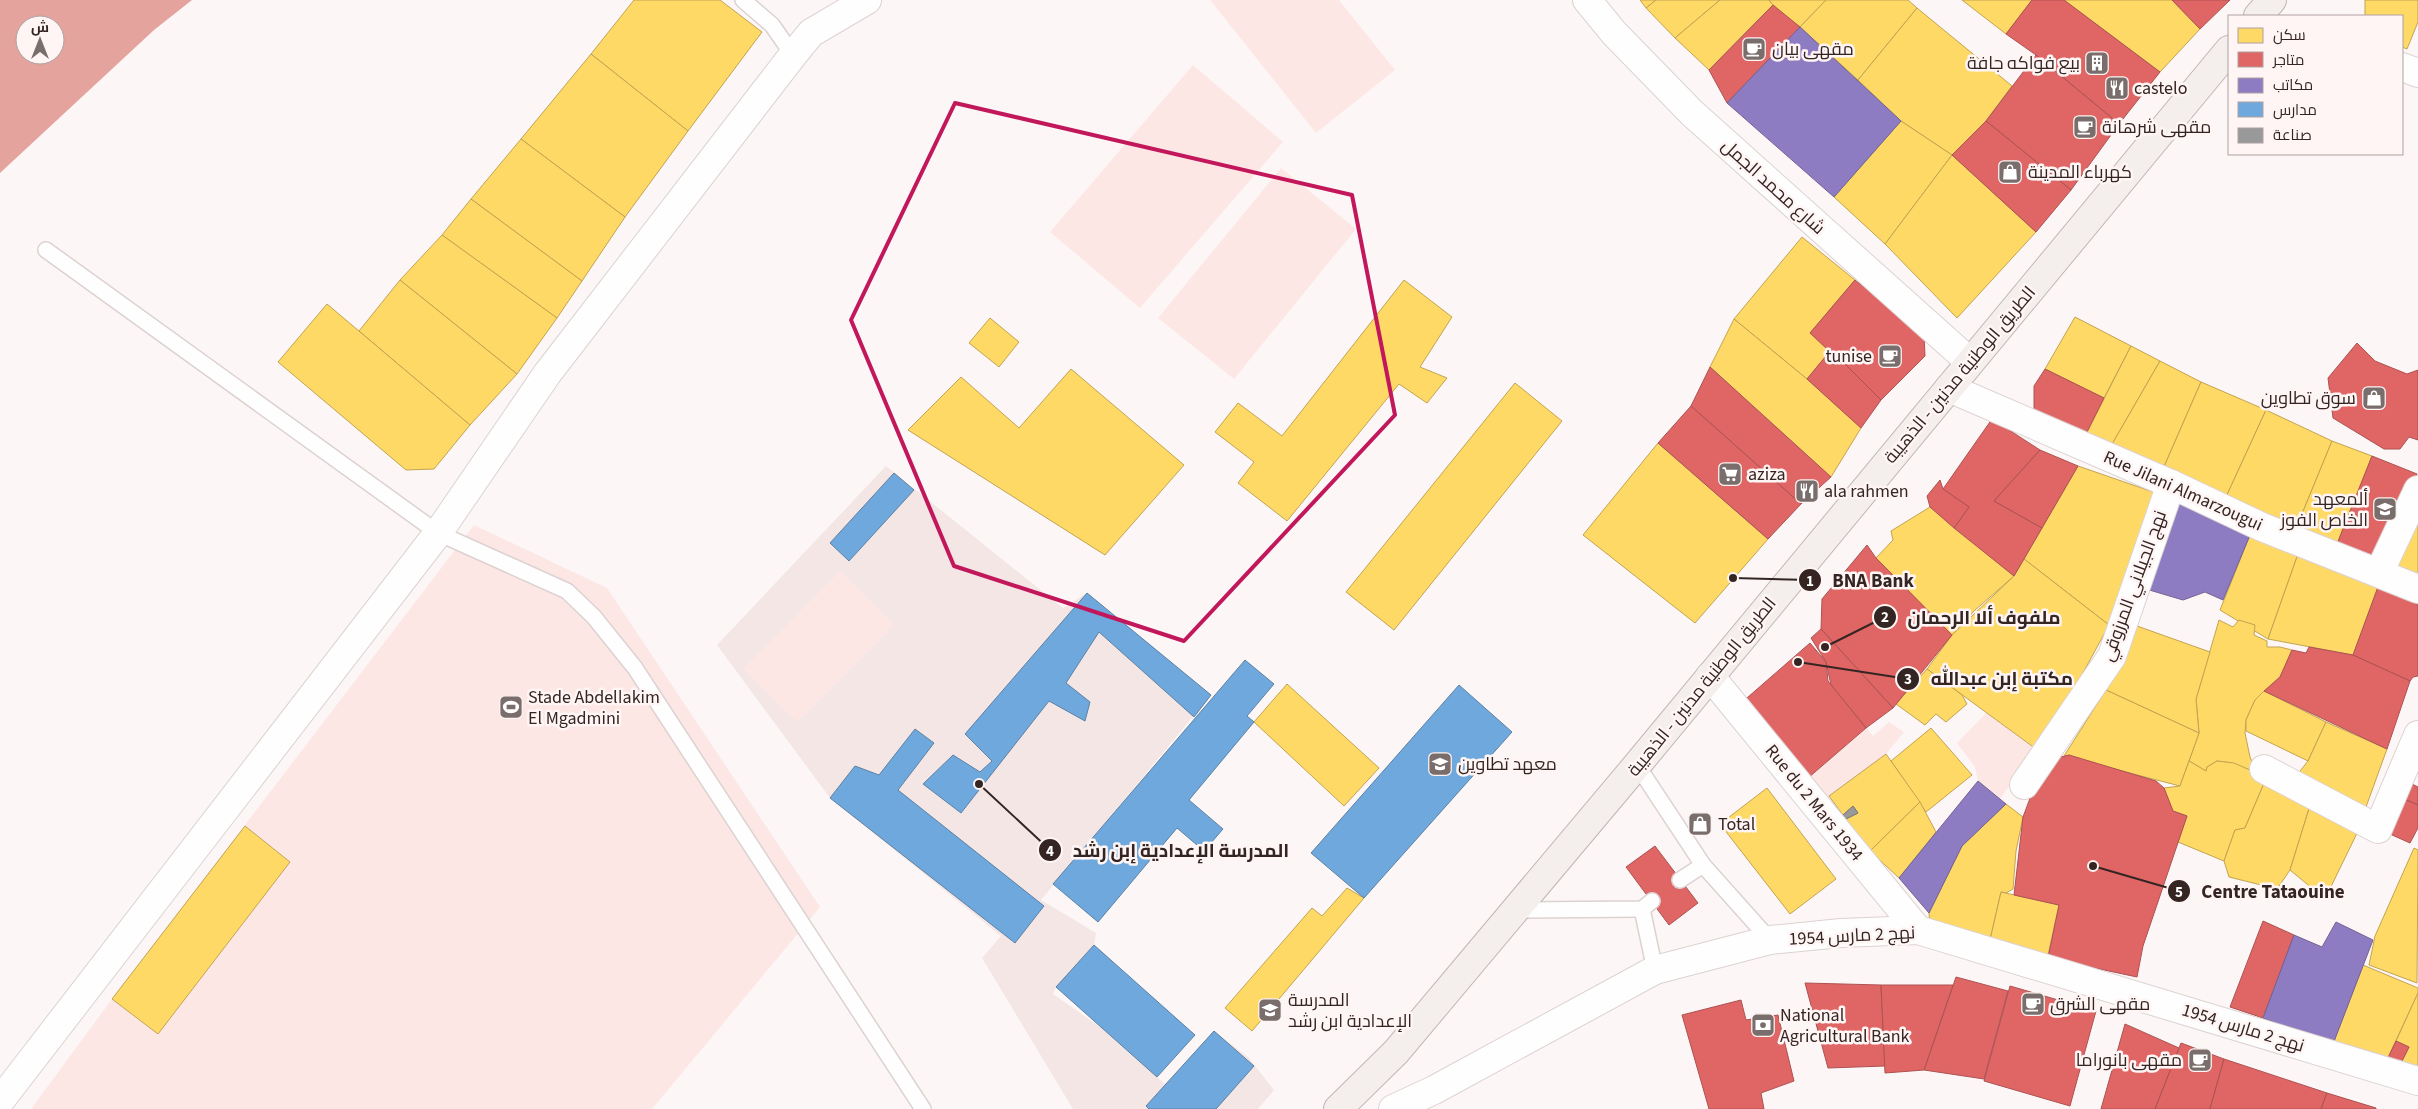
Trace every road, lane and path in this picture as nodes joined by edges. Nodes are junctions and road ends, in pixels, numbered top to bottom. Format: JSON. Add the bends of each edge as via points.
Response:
{"nodes":[{"id":1,"x":743,"y":0,"type":"edge"},
{"id":2,"x":867,"y":0,"type":"edge"},
{"id":3,"x":1587,"y":0,"type":"edge"},
{"id":4,"x":2272,"y":0,"type":"edge"},
{"id":5,"x":2259,"y":15,"type":"edge"},
{"id":6,"x":2228,"y":51,"type":"edge"},
{"id":7,"x":793,"y":55,"type":"junction"},
{"id":8,"x":2403,"y":67,"type":"edge"},
{"id":9,"x":2418,"y":72,"type":"edge"},
{"id":10,"x":46,"y":250,"type":"dead end"},
{"id":11,"x":1970,"y":362,"type":"junction"},
{"id":12,"x":1949,"y":388,"type":"junction"},
{"id":13,"x":2172,"y":484,"type":"junction"},
{"id":14,"x":2418,"y":490,"type":"edge"},
{"id":15,"x":438,"y":533,"type":"junction"},
{"id":16,"x":2379,"y":572,"type":"junction"},
{"id":17,"x":2418,"y":589,"type":"edge"},
{"id":18,"x":1710,"y":676,"type":"junction"},
{"id":19,"x":2418,"y":736,"type":"edge"},
{"id":20,"x":1637,"y":766,"type":"junction"},
{"id":21,"x":2264,"y":769,"type":"dead end"},
{"id":22,"x":2024,"y":785,"type":"dead end"},
{"id":23,"x":1703,"y":865,"type":"junction"},
{"id":24,"x":1680,"y":880,"type":"dead end"},
{"id":25,"x":1516,"y":910,"type":"junction"},
{"id":26,"x":1918,"y":930,"type":"junction"},
{"id":27,"x":1770,"y":940,"type":"junction"},
{"id":28,"x":1655,"y":970,"type":"junction"},
{"id":29,"x":2418,"y":1081,"type":"edge"},
{"id":30,"x":0,"y":1101,"type":"edge"},
{"id":31,"x":923,"y":1109,"type":"edge"},
{"id":32,"x":1338,"y":1109,"type":"edge"},
{"id":33,"x":1393,"y":1109,"type":"edge"}],
"edges":[{"from":1,"to":7,"type":"lane","via":[[772,25]]},
{"from":2,"to":7,"type":"street","via":[[811,33]]},
{"from":3,"to":11,"type":"street","name":"شارع محمد الجمل","via":[[1614,33],[1692,113]]},
{"from":4,"to":5,"type":"main road"},
{"from":6,"to":11,"type":"main road","name":"الطريق الوطنية مدنين - الذهيبة"},
{"from":7,"to":15,"type":"street","via":[[547,374]]},
{"from":8,"to":9,"type":"street"},
{"from":10,"to":15,"type":"lane"},
{"from":11,"to":12,"type":"main road","name":"الطريق الوطنية مدنين - الذهيبة"},
{"from":12,"to":13,"type":"street","name":"Rue Jilani Almarzougui"},
{"from":12,"to":18,"type":"main road","name":"الطريق الوطنية مدنين - الذهيبة"},
{"from":13,"to":16,"type":"street","name":"Rue Jilani Almarzougui","via":[[2262,527]]},
{"from":13,"to":22,"type":"street","name":"نهج الجيلاني المرزوقي","via":[[2112,656]]},
{"from":14,"to":16,"type":"street"},
{"from":15,"to":30,"type":"street"},
{"from":15,"to":31,"type":"lane","via":[[567,591],[594,617],[635,668]]},
{"from":16,"to":17,"type":"street","name":"Rue Jilani Almarzougui"},
{"from":18,"to":20,"type":"main road","name":"الطريق الوطنية مدنين - الذهيبة"},
{"from":18,"to":26,"type":"street","name":"Rue du 2 Mars 1934"},
{"from":19,"to":21,"type":"street","via":[[2378,830]]},
{"from":20,"to":23,"type":"lane"},
{"from":20,"to":25,"type":"main road","name":"الطريق الوطنية مدنين - الذهيبة"},
{"from":23,"to":24,"type":"lane"},
{"from":23,"to":27,"type":"lane"},
{"from":25,"to":28,"type":"lane","via":[[1647,905]]},
{"from":25,"to":32,"type":"main road","name":"الطريق الوطنية مدنين - الذهيبة","via":[[1396,1052]]},
{"from":26,"to":27,"type":"street","name":"نهج 2 مارس 1954"},
{"from":26,"to":29,"type":"street","name":"نهج 2 مارس 1954"},
{"from":27,"to":28,"type":"street","name":"نهج 2 مارس 1954"},
{"from":28,"to":33,"type":"street","name":"نهج 2 مارس 1954"}]}
